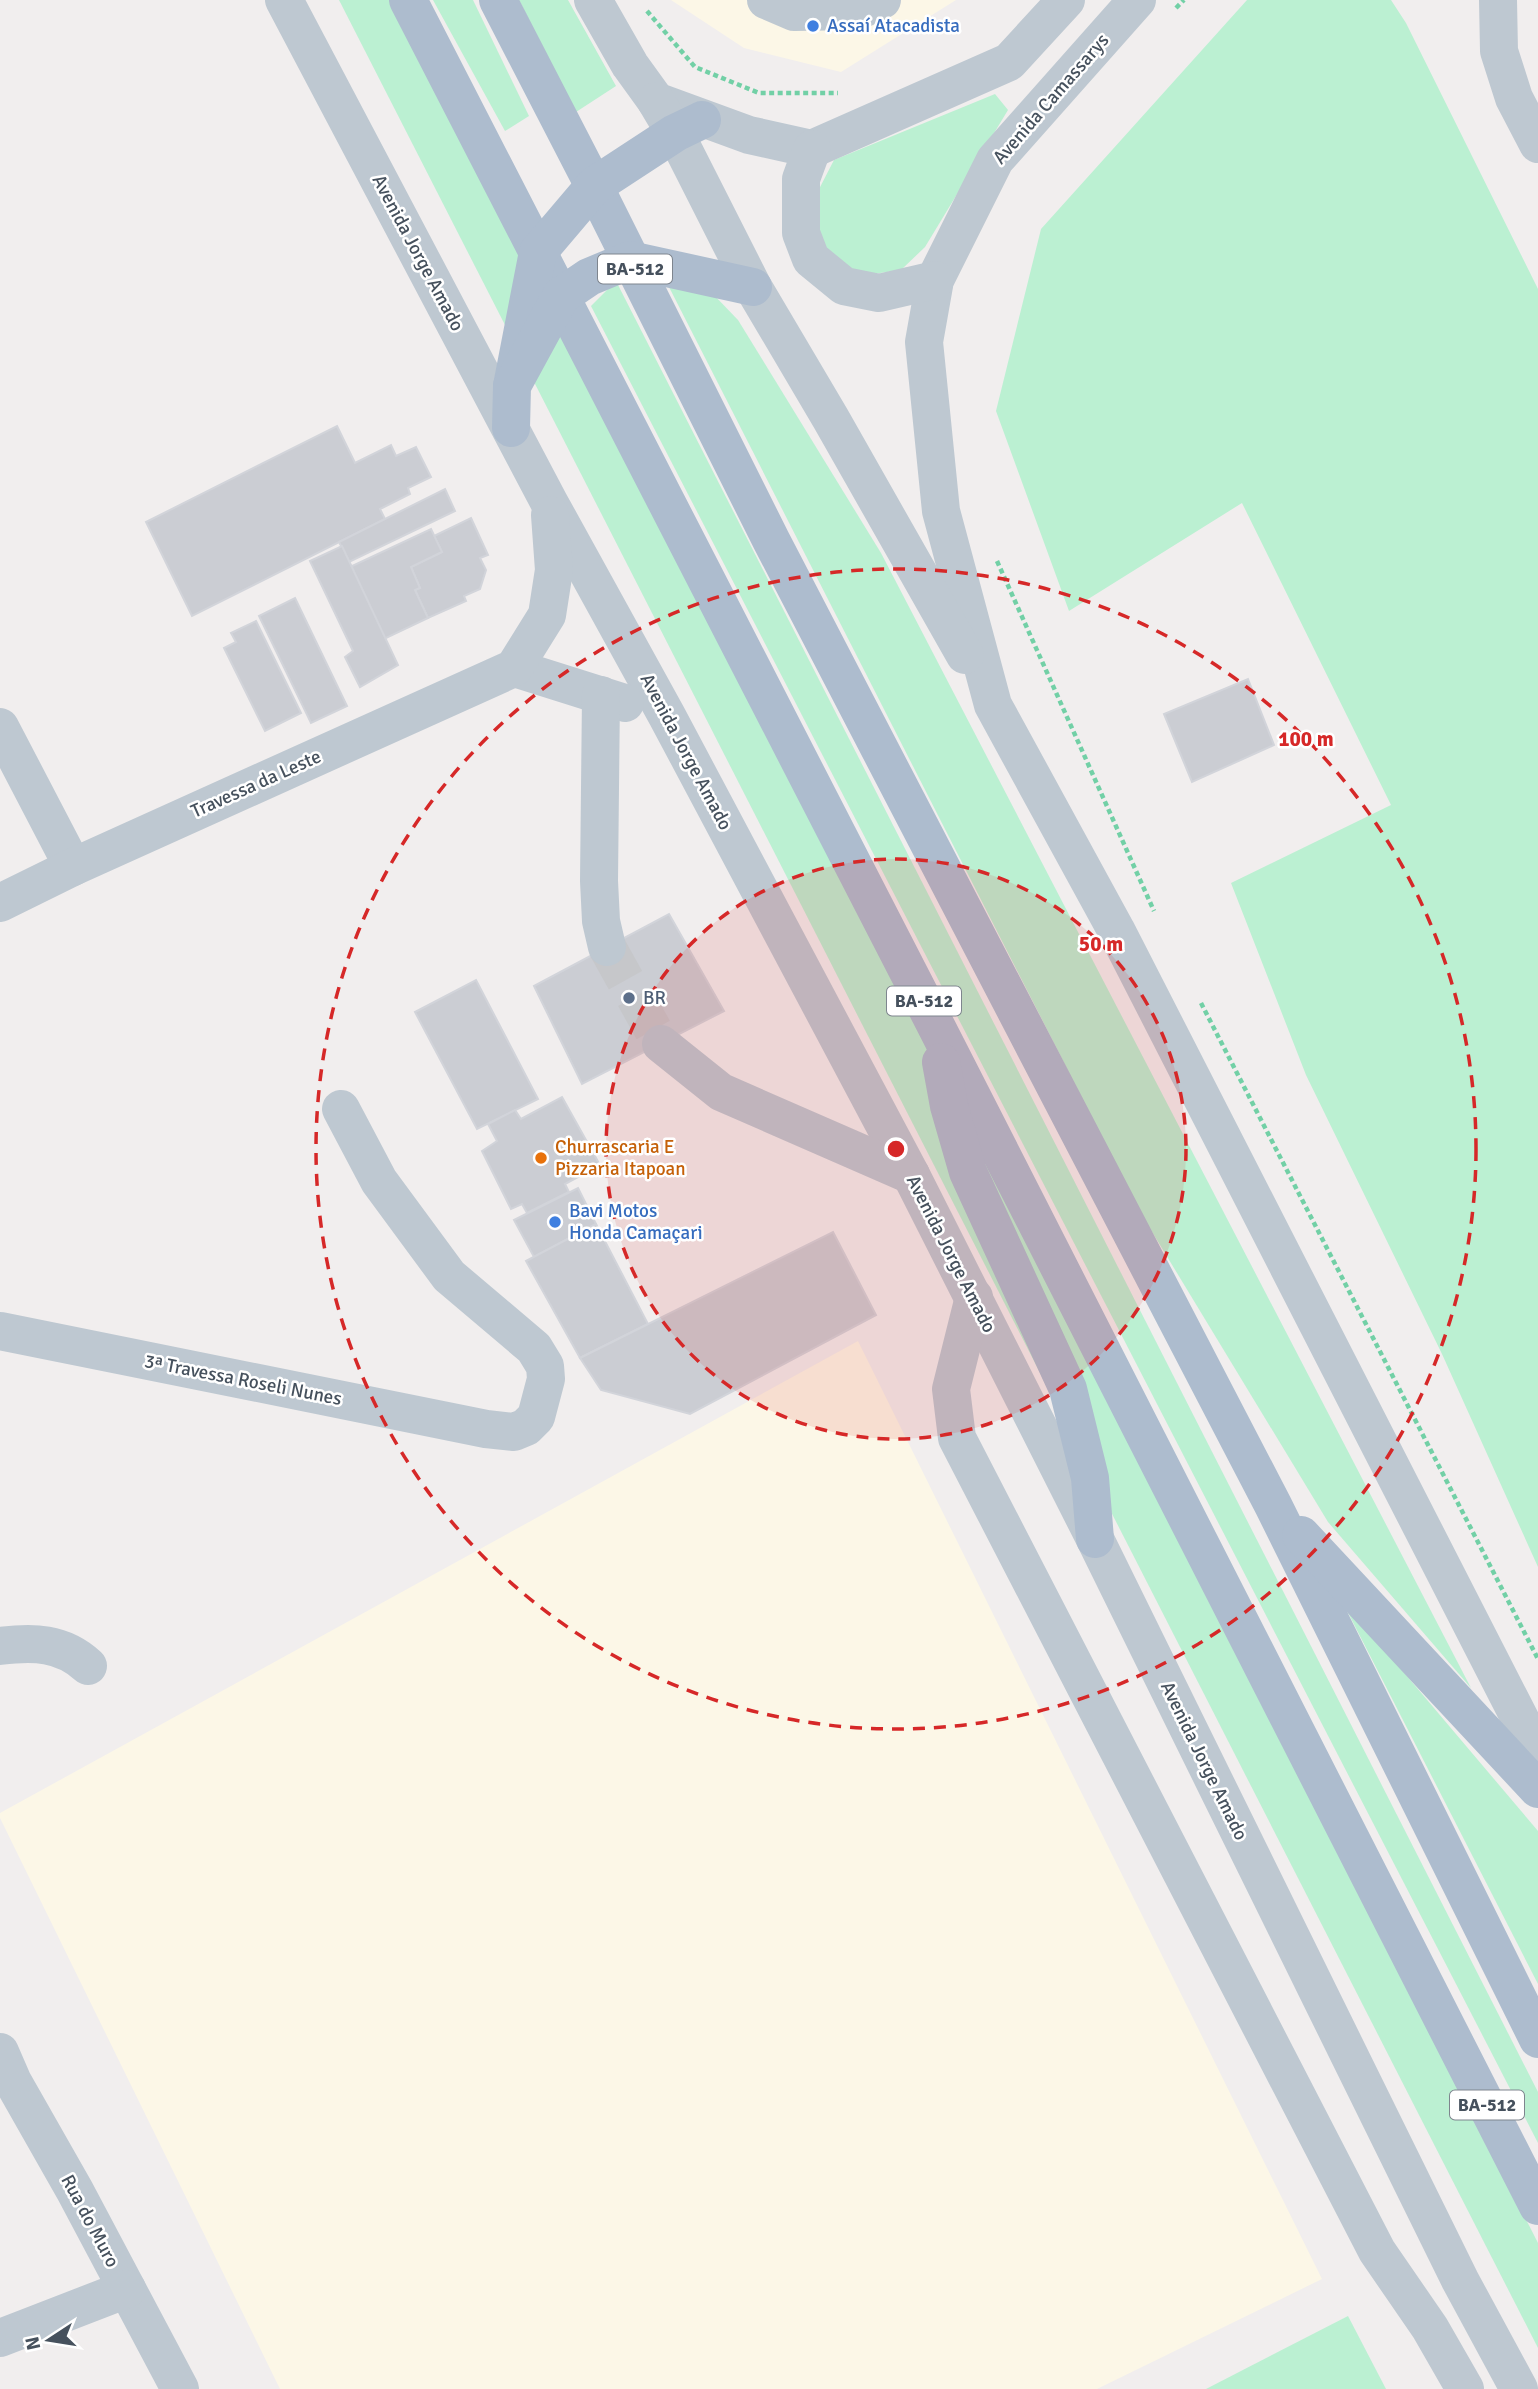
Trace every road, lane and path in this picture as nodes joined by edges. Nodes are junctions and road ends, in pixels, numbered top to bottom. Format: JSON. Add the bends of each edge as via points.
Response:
{"nodes":[{"id":1,"x":284,"y":0,"type":"edge"},
{"id":2,"x":408,"y":0,"type":"edge"},
{"id":3,"x":498,"y":0,"type":"edge"},
{"id":4,"x":593,"y":0,"type":"edge"},
{"id":5,"x":765,"y":0,"type":"edge"},
{"id":6,"x":882,"y":0,"type":"edge"},
{"id":7,"x":1066,"y":0,"type":"edge"},
{"id":8,"x":1137,"y":0,"type":"edge"},
{"id":9,"x":1184,"y":0,"type":"edge"},
{"id":10,"x":1498,"y":0,"type":"edge"},
{"id":11,"x":646,"y":10,"type":"dead end"},
{"id":12,"x":1174,"y":10,"type":"dead end"},
{"id":13,"x":839,"y":93,"type":"dead end"},
{"id":14,"x":678,"y":118,"type":"junction"},
{"id":15,"x":1538,"y":144,"type":"edge"},
{"id":16,"x":812,"y":149,"type":"junction"},
{"id":17,"x":594,"y":186,"type":"junction"},
{"id":18,"x":538,"y":252,"type":"junction"},
{"id":19,"x":630,"y":260,"type":"junction"},
{"id":20,"x":935,"y":280,"type":"junction"},
{"id":21,"x":753,"y":287,"type":"junction"},
{"id":22,"x":561,"y":296,"type":"junction"},
{"id":23,"x":512,"y":386,"type":"junction"},
{"id":24,"x":511,"y":428,"type":"junction"},
{"id":25,"x":549,"y":502,"type":"junction"},
{"id":26,"x":997,"y":560,"type":"dead end"},
{"id":27,"x":514,"y":668,"type":"junction"},
{"id":28,"x":601,"y":695,"type":"junction"},
{"id":29,"x":993,"y":705,"type":"junction"},
{"id":30,"x":667,"y":716,"type":"junction"},
{"id":31,"x":0,"y":727,"type":"edge"},
{"id":32,"x":73,"y":867,"type":"junction"},
{"id":33,"x":0,"y":903,"type":"edge"},
{"id":34,"x":1158,"y":920,"type":"dead end"},
{"id":35,"x":607,"y":947,"type":"tunnel mouth"},
{"id":36,"x":1196,"y":994,"type":"dead end"},
{"id":37,"x":934,"y":1022,"type":"junction"},
{"id":38,"x":661,"y":1044,"type":"tunnel mouth"},
{"id":39,"x":341,"y":1109,"type":"dead end"},
{"id":40,"x":911,"y":1175,"type":"junction"},
{"id":41,"x":974,"y":1297,"type":"junction"},
{"id":42,"x":0,"y":1331,"type":"edge"},
{"id":43,"x":1273,"y":1505,"type":"junction"},
{"id":44,"x":1095,"y":1539,"type":"junction"},
{"id":45,"x":0,"y":1646,"type":"edge"},
{"id":46,"x":1538,"y":1659,"type":"edge"},
{"id":47,"x":88,"y":1666,"type":"dead end"},
{"id":48,"x":1538,"y":1754,"type":"edge"},
{"id":49,"x":1538,"y":1789,"type":"edge"},
{"id":50,"x":1538,"y":2039,"type":"edge"},
{"id":51,"x":4,"y":2074,"type":"edge"},
{"id":52,"x":1538,"y":2206,"type":"edge"},
{"id":53,"x":127,"y":2289,"type":"junction"},
{"id":54,"x":1491,"y":2337,"type":"junction"},
{"id":55,"x":0,"y":2339,"type":"edge"},
{"id":56,"x":180,"y":2389,"type":"edge"},
{"id":57,"x":1465,"y":2389,"type":"edge"},
{"id":58,"x":1493,"y":2389,"type":"edge"},
{"id":59,"x":1519,"y":2389,"type":"edge"}],
"edges":[{"from":1,"to":24,"type":"street","name":"Avenida Jorge Amado"},
{"from":2,"to":18,"type":"main road","number":"BA-512"},
{"from":3,"to":17,"type":"main road","number":"BA-512"},
{"from":4,"to":14,"type":"street","via":[[630,65]]},
{"from":5,"to":6,"type":"street","via":[[794,12],[858,11]]},
{"from":7,"to":16,"type":"street","via":[[1009,62]]},
{"from":8,"to":20,"type":"street","name":"Avenida Camassarys","via":[[995,160]]},
{"from":9,"to":12,"type":"path"},
{"from":10,"to":15,"type":"street","via":[[1499,51],[1514,98]]},
{"from":11,"to":13,"type":"path","via":[[695,67],[759,93]]},
{"from":14,"to":16,"type":"street"},
{"from":14,"to":17,"type":"main road"},
{"from":14,"to":21,"type":"street"},
{"from":16,"to":20,"type":"street","via":[[801,179],[801,233],[811,259],[844,286],[879,293]]},
{"from":17,"to":18,"type":"main road"},
{"from":17,"to":19,"type":"main road","number":"BA-512"},
{"from":18,"to":22,"type":"main road","number":"BA-512"},
{"from":18,"to":23,"type":"main road"},
{"from":19,"to":21,"type":"main road"},
{"from":19,"to":22,"type":"main road","via":[[589,277]]},
{"from":19,"to":43,"type":"main road","number":"BA-512"},
{"from":20,"to":29,"type":"street","name":"Avenida Camassarys","via":[[924,342],[940,511]]},
{"from":21,"to":29,"type":"street"},
{"from":22,"to":23,"type":"main road"},
{"from":22,"to":37,"type":"main road","number":"BA-512"},
{"from":23,"to":24,"type":"main road"},
{"from":24,"to":25,"type":"street","name":"Avenida Jorge Amado"},
{"from":25,"to":27,"type":"street","via":[[554,569],[547,615]]},
{"from":25,"to":30,"type":"street","name":"Avenida Jorge Amado"},
{"from":26,"to":34,"type":"path"},
{"from":27,"to":28,"type":"street"},
{"from":27,"to":32,"type":"street","name":"Travessa da Leste"},
{"from":28,"to":30,"type":"street"},
{"from":28,"to":35,"type":"street","via":[[599,881]]},
{"from":29,"to":48,"type":"street","via":[[1116,930]]},
{"from":30,"to":40,"type":"street","name":"Avenida Jorge Amado"},
{"from":31,"to":32,"type":"street"},
{"from":32,"to":33,"type":"street","name":"Travessa da Leste"},
{"from":36,"to":46,"type":"path"},
{"from":37,"to":44,"type":"main road","via":[[949,1106],[968,1172],[1068,1389],[1090,1478]]},
{"from":37,"to":52,"type":"main road","number":"BA-512"},
{"from":38,"to":40,"type":"street","via":[[721,1092]]},
{"from":39,"to":42,"type":"street","name":"3ª Travessa Roseli Nunes","via":[[379,1181],[449,1276],[534,1348],[545,1366],[537,1417],[526,1427],[514,1432],[486,1429]]},
{"from":40,"to":41,"type":"street","name":"Avenida Jorge Amado"},
{"from":41,"to":44,"type":"street","name":"Avenida Jorge Amado"},
{"from":41,"to":57,"type":"street","via":[[951,1389],[957,1438],[1377,2251]]},
{"from":43,"to":49,"type":"main road"},
{"from":43,"to":50,"type":"main road","number":"BA-512"},
{"from":44,"to":54,"type":"street","name":"Avenida Jorge Amado"},
{"from":45,"to":47,"type":"street","via":[[57,1646]]},
{"from":51,"to":53,"type":"street","name":"Rua do Muro"},
{"from":53,"to":55,"type":"street"},
{"from":53,"to":56,"type":"street","name":"Rua do Muro"},
{"from":54,"to":58,"type":"street","name":"Avenida Jorge Amado"},
{"from":54,"to":59,"type":"street","name":"Avenida Jorge Amado"}]}
